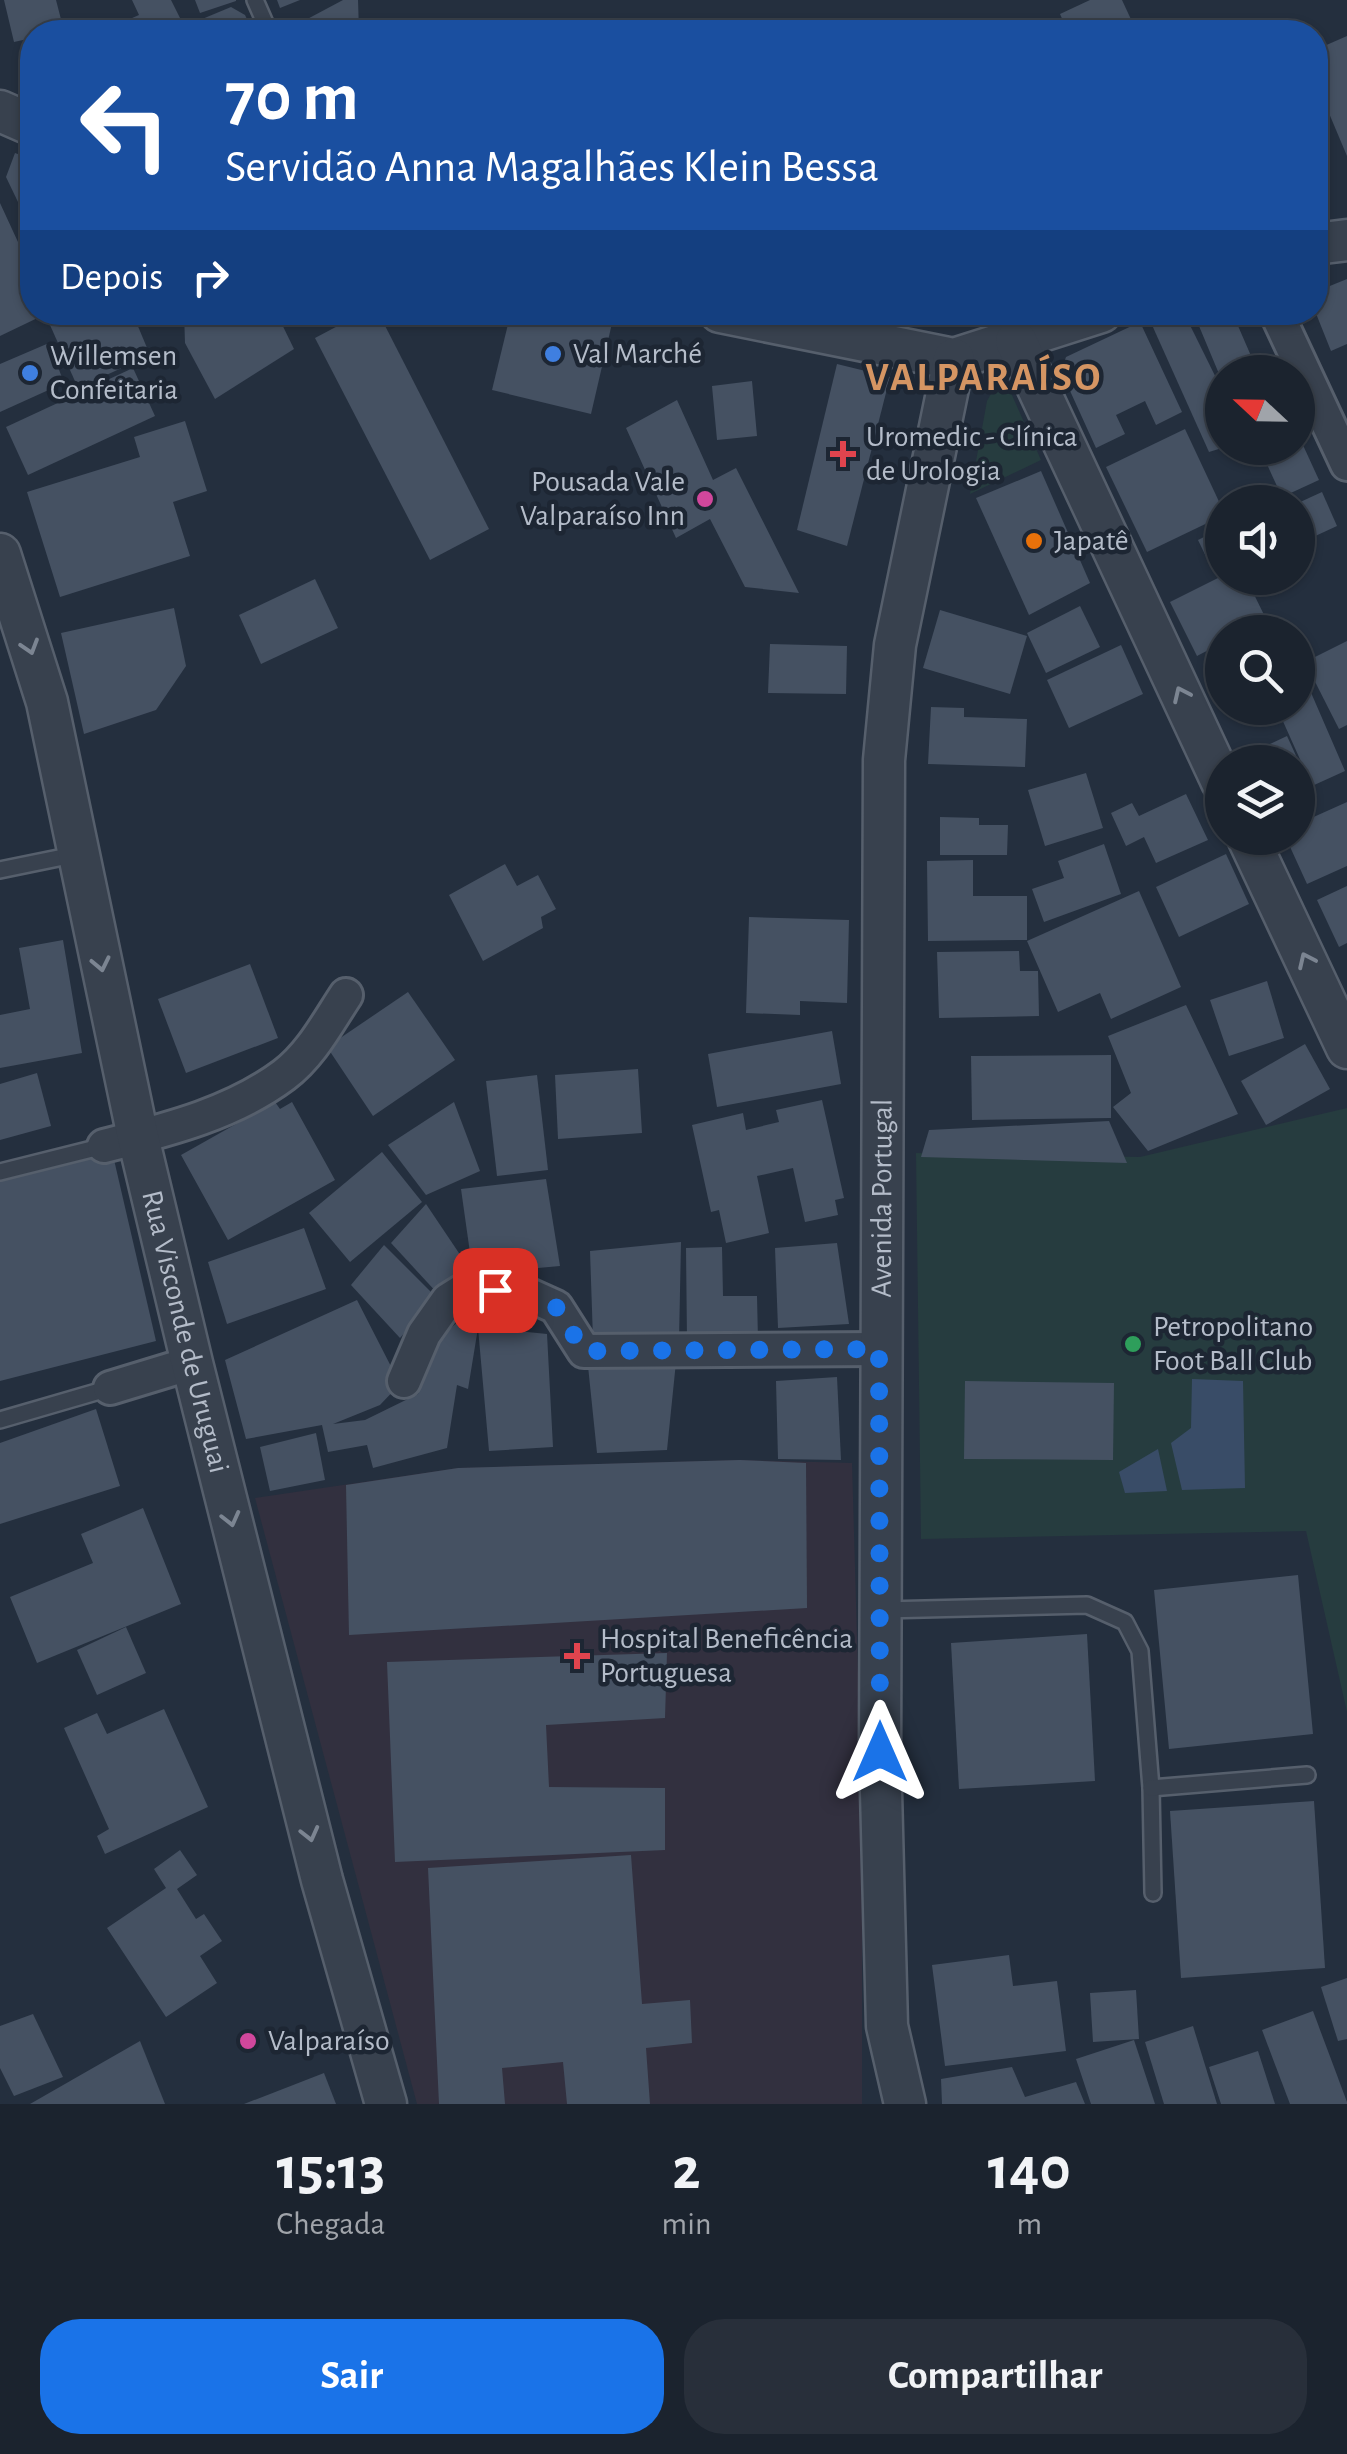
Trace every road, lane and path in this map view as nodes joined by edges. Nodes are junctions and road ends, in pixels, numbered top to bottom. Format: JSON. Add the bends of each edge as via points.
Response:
{"nodes":[{"id":1,"x":785,"y":325,"type":"edge"},
{"id":2,"x":1063,"y":325,"type":"edge"},
{"id":3,"x":1282,"y":325,"type":"edge"},
{"id":4,"x":1016,"y":341,"type":"junction"},
{"id":5,"x":954,"y":359,"type":"junction"},
{"id":6,"x":1347,"y":464,"type":"edge"},
{"id":7,"x":0,"y":554,"type":"edge"},
{"id":8,"x":1205,"y":746,"type":"edge"},
{"id":9,"x":78,"y":854,"type":"junction"},
{"id":10,"x":1256,"y":855,"type":"edge"},
{"id":11,"x":0,"y":870,"type":"edge"},
{"id":12,"x":346,"y":995,"type":"dead end"},
{"id":13,"x":1347,"y":1048,"type":"edge"},
{"id":14,"x":121,"y":1142,"type":"junction"},
{"id":15,"x":0,"y":1172,"type":"edge"},
{"id":16,"x":879,"y":1349,"type":"junction"},
{"id":17,"x":192,"y":1364,"type":"junction"},
{"id":18,"x":404,"y":1381,"type":"dead end"},
{"id":19,"x":110,"y":1388,"type":"joint"},
{"id":20,"x":0,"y":1420,"type":"edge"},
{"id":21,"x":882,"y":1610,"type":"junction"},
{"id":22,"x":1307,"y":1774,"type":"dead end"},
{"id":23,"x":1151,"y":1788,"type":"junction"},
{"id":24,"x":1153,"y":1893,"type":"dead end"},
{"id":25,"x":386,"y":2104,"type":"edge"},
{"id":26,"x":905,"y":2104,"type":"edge"}],
"edges":[{"from":1,"to":5,"type":"street"},
{"from":2,"to":4,"type":"street"},
{"from":3,"to":6,"type":"street"},
{"from":4,"to":5,"type":"street"},
{"from":8,"to":4,"type":"street","one_way":true},
{"from":5,"to":16,"type":"street","name":"Avenida Portugal","via":[[896,645],[884,760]]},
{"from":7,"to":9,"type":"street","name":"Rua Visconde de Uruguai","one_way":true,"via":[[47,702]]},
{"from":9,"to":11,"type":"lane"},
{"from":9,"to":14,"type":"street","name":"Rua Visconde de Uruguai","one_way":true},
{"from":13,"to":10,"type":"street","one_way":true},
{"from":12,"to":14,"type":"street","via":[[285,1074],[226,1110]]},
{"from":14,"to":15,"type":"lane"},
{"from":14,"to":17,"type":"street","name":"Rua Visconde de Uruguai"},
{"from":16,"to":18,"type":"street","via":[[584,1351],[556,1307],[525,1293],[464,1290],[448,1300],[424,1334]]},
{"from":16,"to":21,"type":"street","name":"Avenida Portugal"},
{"from":17,"to":19,"type":"street"},
{"from":17,"to":25,"type":"street","name":"Rua Visconde de Uruguai","one_way":true,"via":[[322,1880]]},
{"from":19,"to":20,"type":"lane"},
{"from":21,"to":23,"type":"lane","via":[[1087,1605],[1126,1622],[1140,1651]]},
{"from":21,"to":26,"type":"street","name":"Avenida Portugal","via":[[887,2026]]},
{"from":22,"to":23,"type":"lane"},
{"from":23,"to":24,"type":"lane"}]}
